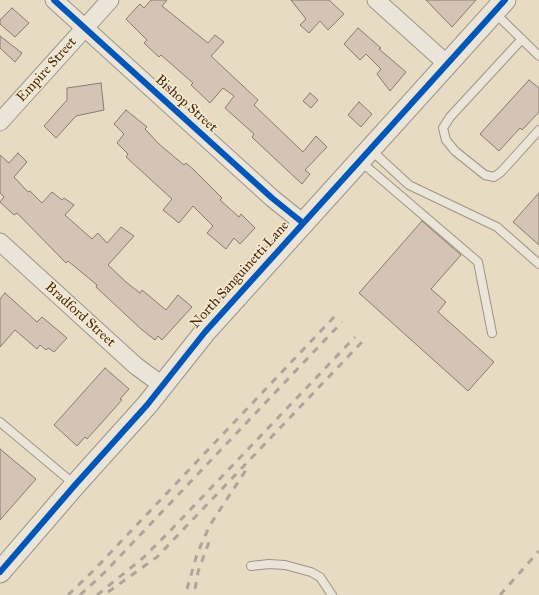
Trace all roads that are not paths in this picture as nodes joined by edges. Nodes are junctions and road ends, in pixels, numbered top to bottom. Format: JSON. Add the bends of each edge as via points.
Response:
{"nodes":[{"id":1,"x":54,"y":0,"type":"edge"},
{"id":2,"x":110,"y":0,"type":"edge"},
{"id":3,"x":376,"y":0,"type":"edge"},
{"id":4,"x":500,"y":6,"type":"edge"},
{"id":5,"x":85,"y":28,"type":"junction"},
{"id":6,"x":522,"y":39,"type":"junction"},
{"id":7,"x":539,"y":56,"type":"edge"},
{"id":8,"x":447,"y":64,"type":"junction"},
{"id":9,"x":0,"y":122,"type":"edge"},
{"id":10,"x":539,"y":130,"type":"edge"},
{"id":11,"x":365,"y":155,"type":"junction"},
{"id":12,"x":303,"y":223,"type":"junction"},
{"id":13,"x":0,"y":242,"type":"edge"},
{"id":14,"x":539,"y":264,"type":"edge"},
{"id":15,"x":492,"y":333,"type":"dead end"},
{"id":16,"x":162,"y":385,"type":"junction"},
{"id":17,"x":0,"y":422,"type":"edge"},
{"id":18,"x":75,"y":485,"type":"junction"},
{"id":19,"x":251,"y":566,"type":"dead end"},
{"id":20,"x":0,"y":572,"type":"edge"},
{"id":21,"x":332,"y":595,"type":"edge"}],
"edges":[{"from":1,"to":5,"type":"street","name":"Bishop Street"},
{"from":2,"to":5,"type":"street","name":"Empire Street"},
{"from":3,"to":8,"type":"street"},
{"from":4,"to":6,"type":"lane"},
{"from":4,"to":8,"type":"street","name":"North Sanguinetti Lane"},
{"from":5,"to":9,"type":"street","name":"Empire Street"},
{"from":5,"to":12,"type":"street","name":"Bishop Street","via":[[272,198]]},
{"from":6,"to":7,"type":"lane"},
{"from":6,"to":10,"type":"lane","via":[[459,106],[443,128],[446,140],[455,151],[485,175],[494,177]]},
{"from":8,"to":11,"type":"street","name":"North Sanguinetti Lane"},
{"from":11,"to":12,"type":"street","name":"North Sanguinetti Lane"},
{"from":11,"to":14,"type":"lane","via":[[409,185],[497,227]]},
{"from":11,"to":15,"type":"lane","via":[[478,262]]},
{"from":12,"to":16,"type":"street","name":"North Sanguinetti Lane","via":[[204,332]]},
{"from":13,"to":16,"type":"street","name":"Bradford Street","via":[[136,366]]},
{"from":16,"to":18,"type":"street","name":"North Sanguinetti Lane"},
{"from":17,"to":18,"type":"lane"},
{"from":18,"to":20,"type":"street","name":"North Sanguinetti Lane"},
{"from":19,"to":21,"type":"lane","via":[[285,565],[311,572],[320,577]]}]}
